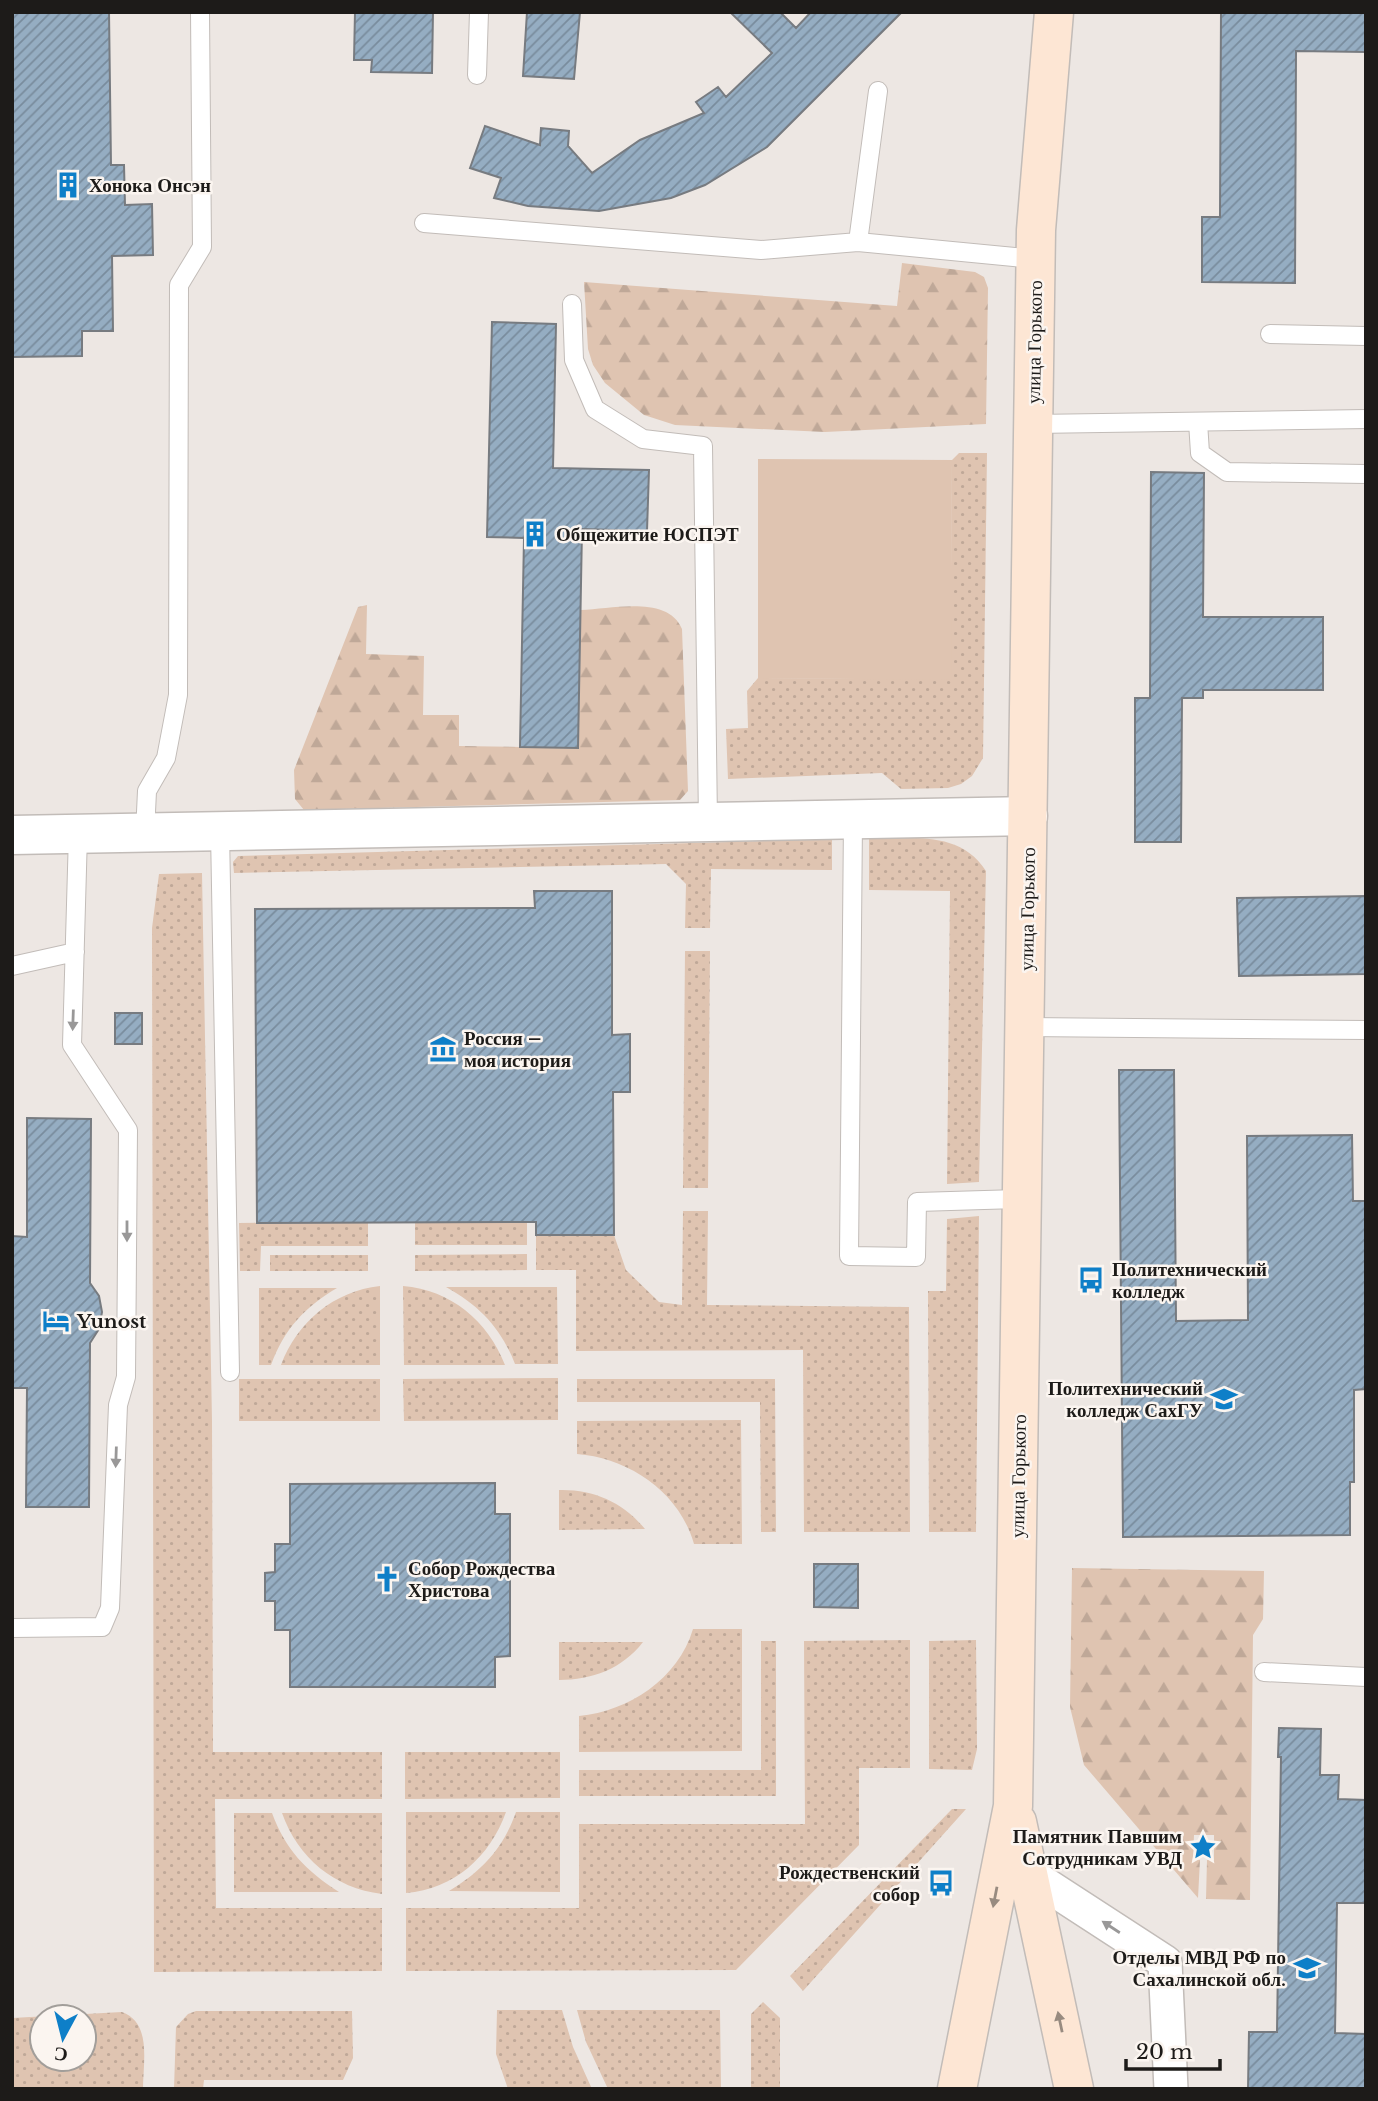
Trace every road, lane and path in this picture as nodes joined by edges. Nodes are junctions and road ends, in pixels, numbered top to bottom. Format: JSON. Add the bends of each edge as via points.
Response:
{"nodes":[{"id":1,"x":200,"y":12,"type":"edge"},
{"id":2,"x":479,"y":12,"type":"edge"},
{"id":3,"x":1054,"y":12,"type":"edge"},
{"id":4,"x":477,"y":75,"type":"dead end"},
{"id":5,"x":878,"y":91,"type":"dead end"},
{"id":6,"x":424,"y":223,"type":"dead end"},
{"id":7,"x":858,"y":242,"type":"junction"},
{"id":8,"x":1035,"y":259,"type":"junction"},
{"id":9,"x":572,"y":304,"type":"dead end"},
{"id":10,"x":1270,"y":334,"type":"dead end"},
{"id":11,"x":1366,"y":336,"type":"edge"},
{"id":12,"x":1366,"y":419,"type":"edge"},
{"id":13,"x":1198,"y":422,"type":"junction"},
{"id":14,"x":1034,"y":424,"type":"junction"},
{"id":15,"x":1366,"y":474,"type":"edge"},
{"id":16,"x":1028,"y":816,"type":"junction"},
{"id":17,"x":853,"y":820,"type":"junction"},
{"id":18,"x":708,"y":822,"type":"junction"},
{"id":19,"x":220,"y":832,"type":"junction"},
{"id":20,"x":145,"y":833,"type":"junction"},
{"id":21,"x":78,"y":834,"type":"junction"},
{"id":22,"x":12,"y":835,"type":"edge"},
{"id":23,"x":75,"y":952,"type":"junction"},
{"id":24,"x":12,"y":966,"type":"edge"},
{"id":25,"x":1025,"y":1027,"type":"junction"},
{"id":26,"x":1366,"y":1030,"type":"edge"},
{"id":27,"x":1022,"y":1199,"type":"junction"},
{"id":28,"x":230,"y":1372,"type":"dead end"},
{"id":29,"x":16,"y":1628,"type":"edge"},
{"id":30,"x":1264,"y":1672,"type":"dead end"},
{"id":31,"x":1366,"y":1677,"type":"edge"},
{"id":32,"x":1013,"y":1806,"type":"junction"},
{"id":33,"x":1028,"y":1873,"type":"junction"},
{"id":34,"x":957,"y":2089,"type":"edge"},
{"id":35,"x":1074,"y":2089,"type":"edge"},
{"id":36,"x":1171,"y":2089,"type":"edge"}],
"edges":[{"from":1,"to":20,"type":"lane","via":[[202,247],[178,285],[178,695],[166,758],[147,791]]},
{"from":2,"to":4,"type":"lane"},
{"from":3,"to":8,"type":"main road","name":"улица Горького"},
{"from":5,"to":7,"type":"lane"},
{"from":6,"to":7,"type":"lane","via":[[761,250]]},
{"from":7,"to":8,"type":"lane"},
{"from":8,"to":14,"type":"main road","name":"улица Горького"},
{"from":9,"to":18,"type":"lane","via":[[574,360],[595,409],[643,439],[703,446]]},
{"from":10,"to":11,"type":"lane"},
{"from":12,"to":13,"type":"lane"},
{"from":13,"to":14,"type":"lane"},
{"from":13,"to":15,"type":"lane","via":[[1200,453],[1227,472]]},
{"from":14,"to":16,"type":"main road","name":"улица Горького"},
{"from":16,"to":17,"type":"street"},
{"from":16,"to":25,"type":"main road","name":"улица Горького"},
{"from":17,"to":18,"type":"street"},
{"from":17,"to":27,"type":"lane","via":[[849,1256],[916,1257],[917,1202]]},
{"from":18,"to":19,"type":"street"},
{"from":19,"to":20,"type":"street"},
{"from":19,"to":28,"type":"lane"},
{"from":20,"to":21,"type":"street"},
{"from":21,"to":22,"type":"street"},
{"from":21,"to":23,"type":"lane"},
{"from":23,"to":24,"type":"lane"},
{"from":23,"to":29,"type":"lane","one_way":true,"via":[[72,1045],[128,1130],[126,1377],[118,1405],[110,1608],[102,1627]]},
{"from":25,"to":26,"type":"lane"},
{"from":25,"to":27,"type":"main road","name":"улица Горького"},
{"from":27,"to":32,"type":"main road","name":"улица Горького"},
{"from":30,"to":31,"type":"lane"},
{"from":32,"to":33,"type":"main road","name":"улица Горького"},
{"from":32,"to":34,"type":"main road","name":"улица Горького","one_way":true},
{"from":35,"to":33,"type":"main road","name":"улица Горького","one_way":true},
{"from":36,"to":33,"type":"street","one_way":true,"via":[[1165,1962]]}]}
